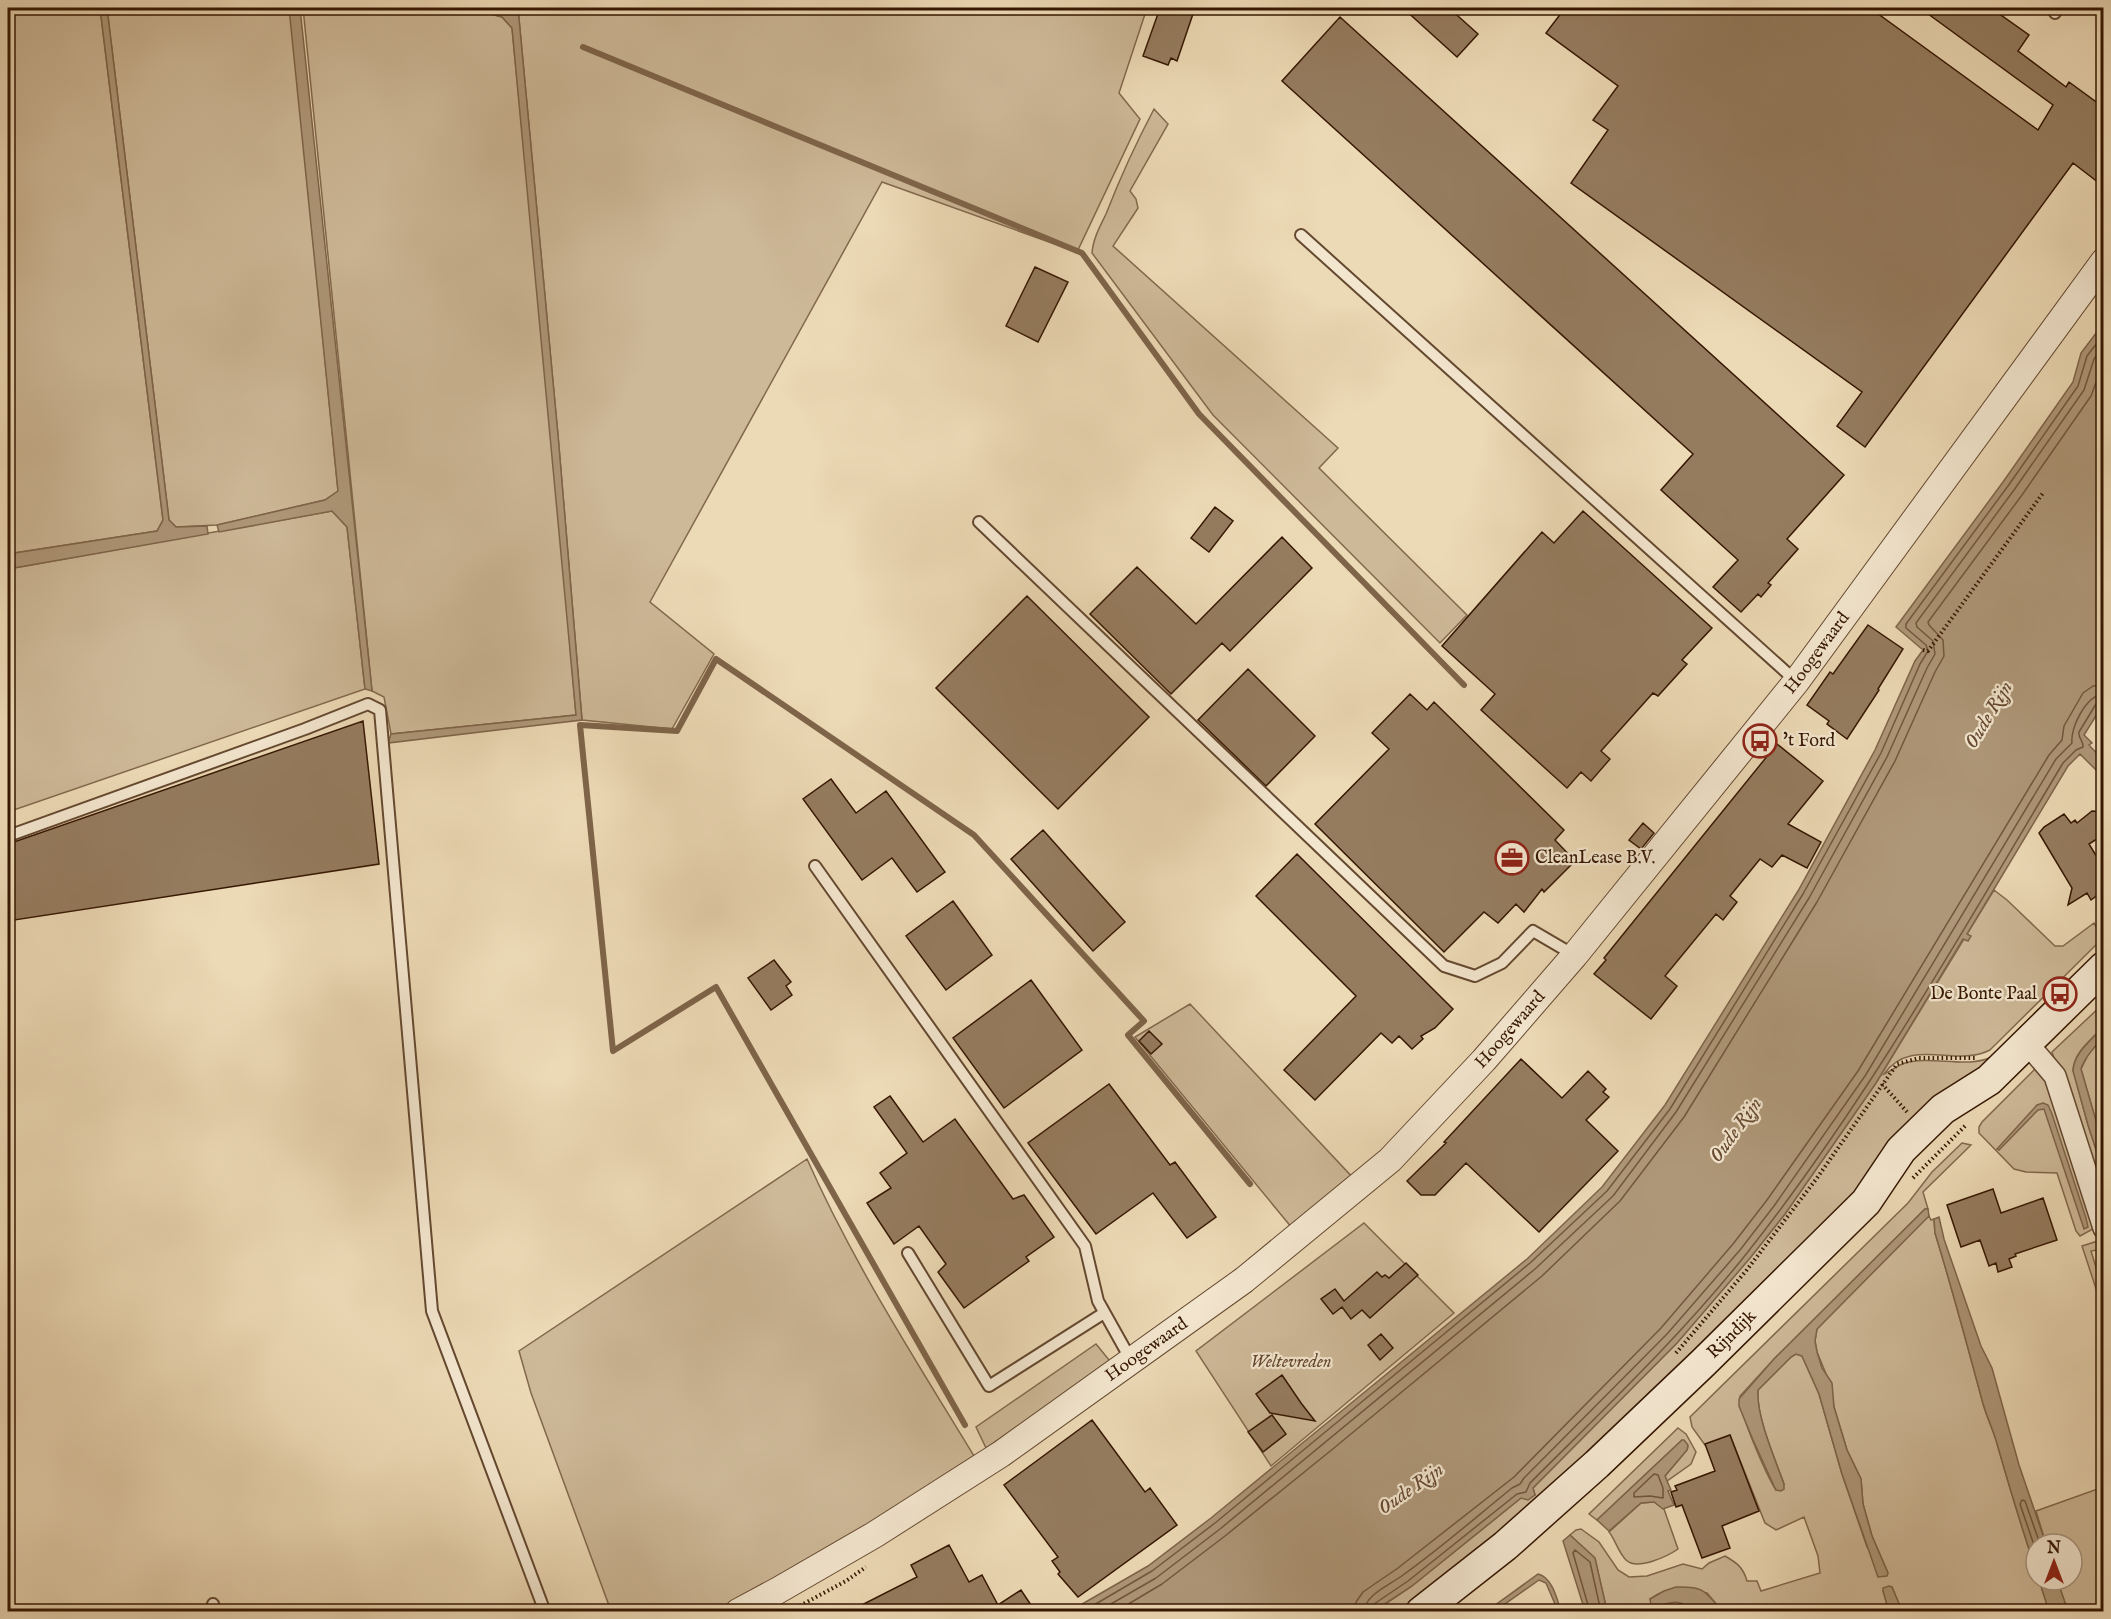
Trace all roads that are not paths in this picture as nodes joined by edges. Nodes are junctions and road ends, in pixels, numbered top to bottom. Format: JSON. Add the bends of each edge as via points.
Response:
{"nodes":[{"id":1,"x":1301,"y":235,"type":"dead end"},
{"id":2,"x":2103,"y":261,"type":"edge"},
{"id":3,"x":979,"y":522,"type":"dead end"},
{"id":4,"x":1796,"y":682,"type":"junction"},
{"id":5,"x":8,"y":836,"type":"edge"},
{"id":6,"x":815,"y":866,"type":"dead end"},
{"id":7,"x":1575,"y":955,"type":"junction"},
{"id":8,"x":2103,"y":967,"type":"edge"},
{"id":9,"x":2027,"y":1043,"type":"junction"},
{"id":10,"x":2103,"y":1228,"type":"edge"},
{"id":11,"x":908,"y":1253,"type":"dead end"},
{"id":12,"x":1104,"y":1313,"type":"junction"},
{"id":13,"x":1132,"y":1362,"type":"junction"},
{"id":14,"x":545,"y":1611,"type":"edge"},
{"id":15,"x":738,"y":1611,"type":"edge"},
{"id":16,"x":1421,"y":1611,"type":"edge"}],
"edges":[{"from":1,"to":4,"type":"lane"},
{"from":2,"to":4,"type":"street","name":"Hoogewaard"},
{"from":3,"to":7,"type":"lane","via":[[1444,966],[1475,976],[1502,963],[1533,931]]},
{"from":4,"to":7,"type":"street","name":"Hoogewaard"},
{"from":5,"to":14,"type":"lane","via":[[368,704],[380,710],[432,1311]]},
{"from":6,"to":12,"type":"lane","via":[[1085,1246]]},
{"from":7,"to":13,"type":"street","name":"Hoogewaard","via":[[1390,1160],[1244,1280]]},
{"from":8,"to":9,"type":"main road","name":"Rijndijk"},
{"from":9,"to":10,"type":"street","via":[[2055,1076]]},
{"from":9,"to":16,"type":"main road","name":"Rijndijk","via":[[1989,1080],[1943,1109],[1901,1150],[1866,1202],[1597,1464],[1505,1546]]},
{"from":11,"to":12,"type":"lane","via":[[989,1386]]},
{"from":12,"to":13,"type":"lane"},
{"from":13,"to":15,"type":"street","name":"Hoogewaard","via":[[923,1504]]}]}
